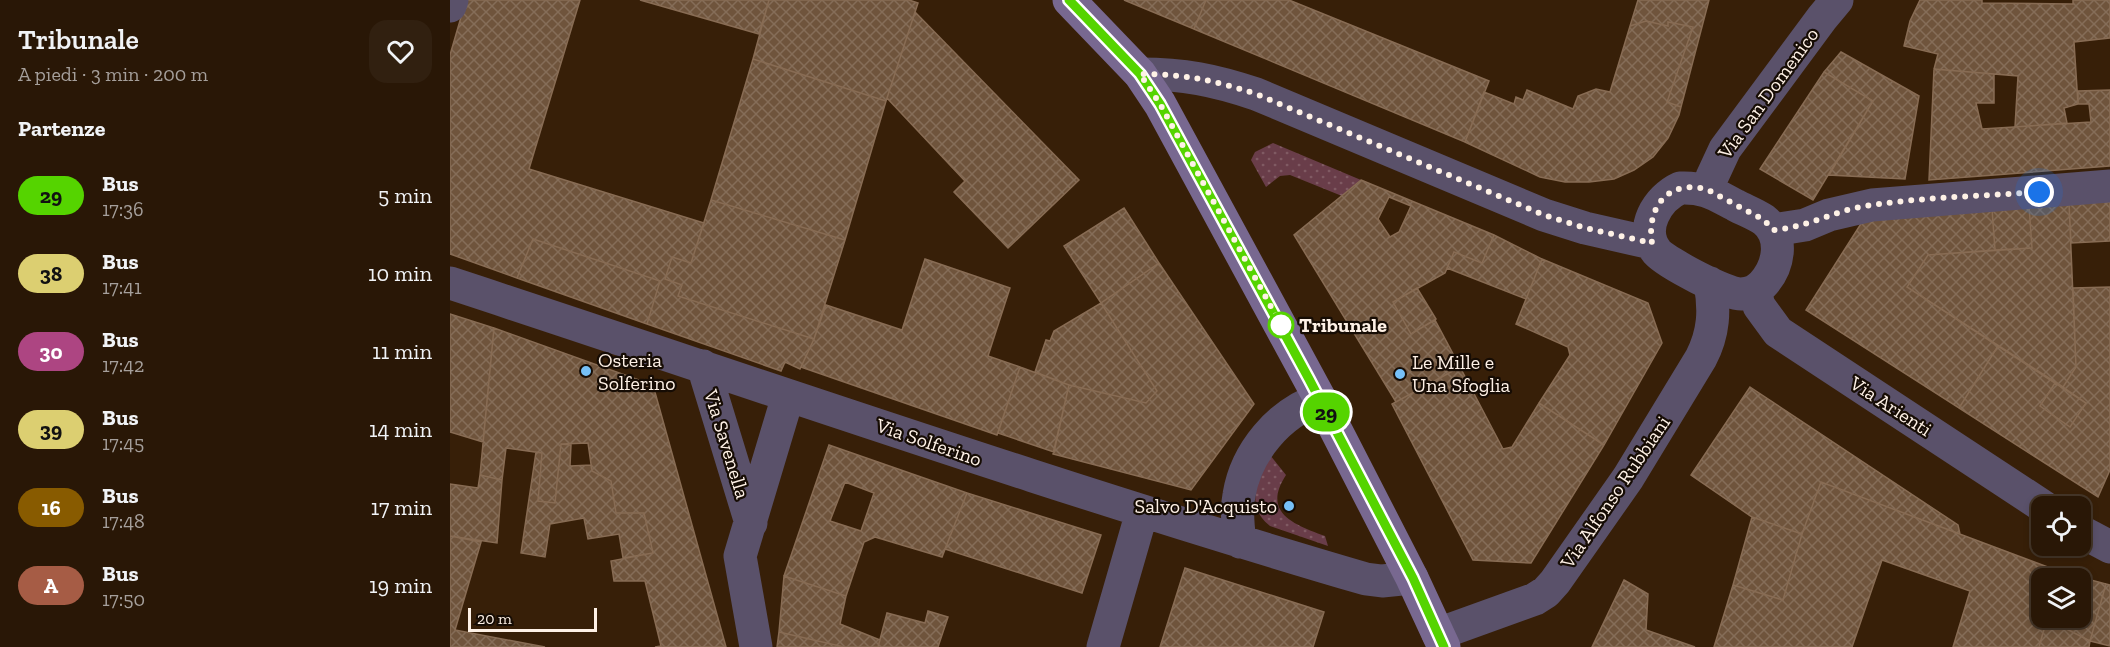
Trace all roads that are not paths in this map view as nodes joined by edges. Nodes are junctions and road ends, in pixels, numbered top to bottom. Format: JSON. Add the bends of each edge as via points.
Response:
{"nodes":[{"id":1,"x":452,"y":0,"type":"edge"},
{"id":2,"x":1070,"y":0,"type":"edge"},
{"id":3,"x":1837,"y":0,"type":"edge"},
{"id":4,"x":450,"y":6,"type":"edge"},
{"id":5,"x":1140,"y":74,"type":"junction"},
{"id":6,"x":2110,"y":186,"type":"edge"},
{"id":7,"x":1708,"y":190,"type":"junction"},
{"id":8,"x":1773,"y":230,"type":"junction"},
{"id":9,"x":1652,"y":243,"type":"junction"},
{"id":10,"x":450,"y":283,"type":"edge"},
{"id":11,"x":1710,"y":283,"type":"junction"},
{"id":12,"x":1755,"y":291,"type":"junction"},
{"id":13,"x":703,"y":366,"type":"junction"},
{"id":14,"x":788,"y":396,"type":"junction"},
{"id":15,"x":1320,"y":399,"type":"junction"},
{"id":16,"x":2031,"y":498,"type":"edge"},
{"id":17,"x":1142,"y":512,"type":"junction"},
{"id":18,"x":750,"y":523,"type":"junction"},
{"id":19,"x":2091,"y":537,"type":"edge"},
{"id":20,"x":1240,"y":542,"type":"junction"},
{"id":21,"x":2110,"y":547,"type":"edge"},
{"id":22,"x":1413,"y":578,"type":"junction"},
{"id":23,"x":1441,"y":641,"type":"edge"},
{"id":24,"x":756,"y":647,"type":"edge"},
{"id":25,"x":1102,"y":647,"type":"edge"}],
"edges":[{"from":1,"to":4,"type":"street"},
{"from":2,"to":5,"type":"street"},
{"from":3,"to":7,"type":"street","name":"Via San Domenico","via":[[1725,150]]},
{"from":5,"to":9,"type":"street","via":[[1193,76],[1223,83],[1544,215]]},
{"from":5,"to":15,"type":"street"},
{"from":6,"to":8,"type":"street","via":[[1872,205]]},
{"from":7,"to":8,"type":"street","via":[[1764,220]]},
{"from":7,"to":9,"type":"street","via":[[1680,188],[1669,193],[1652,218]]},
{"from":8,"to":12,"type":"street","via":[[1778,255],[1773,269]]},
{"from":9,"to":11,"type":"street","via":[[1666,261]]},
{"from":10,"to":13,"type":"street","name":"Via Solferino"},
{"from":11,"to":12,"type":"street","via":[[1740,294]]},
{"from":11,"to":23,"type":"street","name":"Via Alfonso Rubbiani","via":[[1714,312],[1709,343],[1628,478],[1555,582],[1534,599]]},
{"from":12,"to":16,"type":"street","name":"Via Arienti","via":[[1759,306],[1778,332]]},
{"from":13,"to":14,"type":"street","name":"Via Solferino"},
{"from":13,"to":18,"type":"street","name":"Via Savenella"},
{"from":14,"to":17,"type":"street","name":"Via Solferino"},
{"from":14,"to":18,"type":"street","name":"Via Savenella"},
{"from":15,"to":20,"type":"street","via":[[1293,412],[1261,444],[1247,467],[1237,506]]},
{"from":15,"to":22,"type":"street"},
{"from":17,"to":20,"type":"street","name":"Via Solferino"},
{"from":17,"to":25,"type":"street"},
{"from":18,"to":24,"type":"street","name":"Via Savenella","via":[[740,556]]},
{"from":19,"to":21,"type":"street"},
{"from":20,"to":22,"type":"street","name":"Via Solferino","via":[[1366,579]]},
{"from":22,"to":23,"type":"street"}]}
